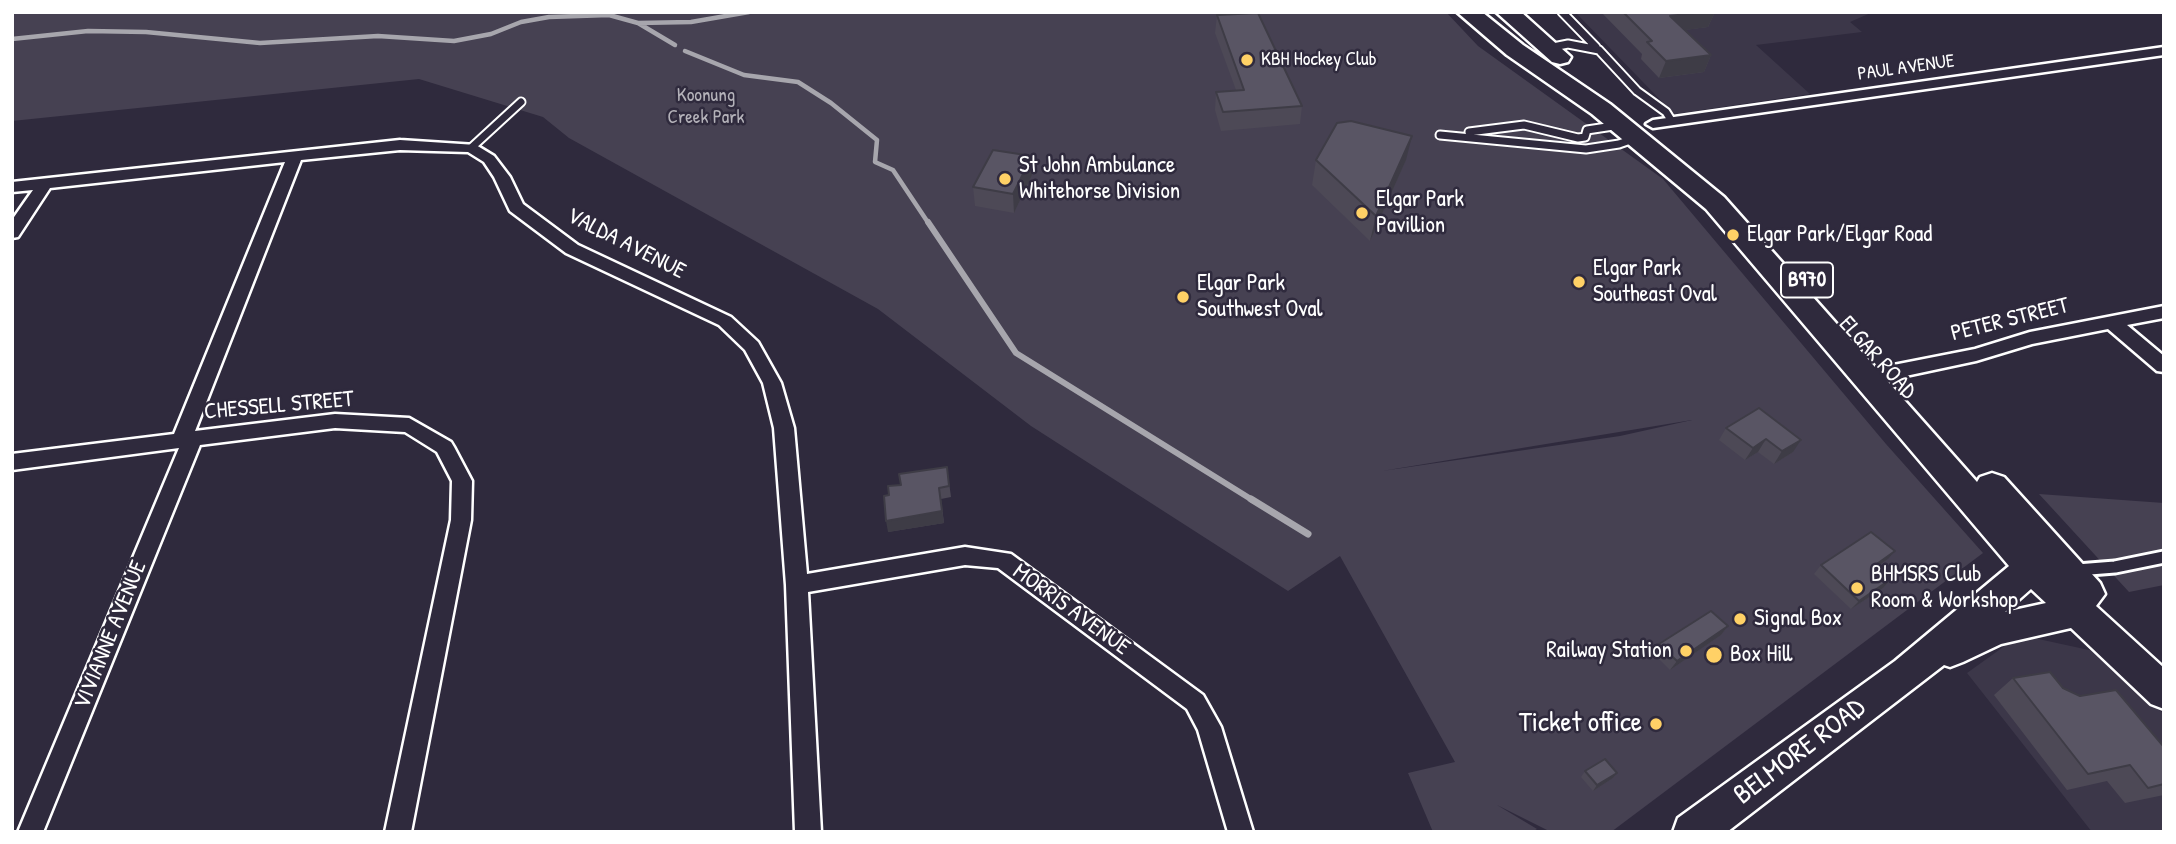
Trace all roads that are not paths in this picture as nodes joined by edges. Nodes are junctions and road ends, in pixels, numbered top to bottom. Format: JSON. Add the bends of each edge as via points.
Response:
{"nodes":[{"id":1,"x":1468,"y":12,"type":"edge"},
{"id":2,"x":1507,"y":12,"type":"edge"},
{"id":3,"x":1562,"y":12,"type":"edge"},
{"id":4,"x":1548,"y":48,"type":"junction"},
{"id":5,"x":1599,"y":50,"type":"junction"},
{"id":6,"x":2164,"y":51,"type":"edge"},
{"id":7,"x":1587,"y":99,"type":"junction"},
{"id":8,"x":521,"y":102,"type":"dead end"},
{"id":9,"x":1649,"y":124,"type":"junction"},
{"id":10,"x":471,"y":148,"type":"junction"},
{"id":11,"x":295,"y":156,"type":"junction"},
{"id":12,"x":45,"y":183,"type":"junction"},
{"id":13,"x":12,"y":187,"type":"edge"},
{"id":14,"x":12,"y":233,"type":"edge"},
{"id":15,"x":2164,"y":312,"type":"edge"},
{"id":16,"x":2111,"y":322,"type":"junction"},
{"id":17,"x":2164,"y":366,"type":"edge"},
{"id":18,"x":1880,"y":375,"type":"junction"},
{"id":19,"x":187,"y":440,"type":"junction"},
{"id":20,"x":12,"y":462,"type":"edge"},
{"id":21,"x":2164,"y":557,"type":"edge"},
{"id":22,"x":2049,"y":570,"type":"junction"},
{"id":23,"x":797,"y":585,"type":"junction"},
{"id":24,"x":2079,"y":611,"type":"junction"},
{"id":25,"x":1908,"y":673,"type":"junction"},
{"id":26,"x":2164,"y":678,"type":"edge"},
{"id":27,"x":2164,"y":692,"type":"edge"},
{"id":28,"x":30,"y":832,"type":"edge"},
{"id":29,"x":398,"y":832,"type":"edge"},
{"id":30,"x":808,"y":832,"type":"edge"},
{"id":31,"x":1241,"y":832,"type":"edge"},
{"id":32,"x":1693,"y":832,"type":"edge"}],
"edges":[{"from":1,"to":7,"type":"main road","name":"ELGAR ROAD","number":"B970"},
{"from":2,"to":4,"type":"main road","name":"ELGAR ROAD","number":"B970"},
{"from":3,"to":5,"type":"lane"},
{"from":4,"to":5,"type":"lane","via":[[1568,44]]},
{"from":4,"to":7,"type":"main road","name":"ELGAR ROAD","via":[[1548,61]]},
{"from":4,"to":9,"type":"main road","name":"ELGAR ROAD","number":"B970"},
{"from":5,"to":9,"type":"lane","via":[[1646,99]]},
{"from":6,"to":9,"type":"street","name":"PAUL AVENUE"},
{"from":7,"to":9,"type":"main road","name":"ELGAR ROAD","number":"B970"},
{"from":8,"to":10,"type":"lane"},
{"from":9,"to":9,"type":"lane","via":[[1619,144],[1586,149],[1440,135],[1516,124],[1578,138],[1585,137],[1587,130]]},
{"from":9,"to":18,"type":"main road","name":"ELGAR ROAD","number":"B970","via":[[1715,203]]},
{"from":10,"to":11,"type":"street","via":[[400,145]]},
{"from":10,"to":23,"type":"street","name":"VALDA AVENUE","via":[[489,159],[516,208],[546,231],[572,249],[726,321],[752,346],[772,383],[784,428]]},
{"from":11,"to":12,"type":"street"},
{"from":11,"to":19,"type":"street","name":"VIVIANNE AVENUE"},
{"from":12,"to":13,"type":"street"},
{"from":12,"to":14,"type":"street"},
{"from":15,"to":16,"type":"street","name":"PETER STREET"},
{"from":16,"to":17,"type":"street"},
{"from":16,"to":18,"type":"street","name":"PETER STREET"},
{"from":18,"to":22,"type":"main road","name":"ELGAR ROAD","number":"B970"},
{"from":19,"to":20,"type":"street","name":"CHESSELL STREET"},
{"from":19,"to":28,"type":"street","name":"VIVIANNE AVENUE"},
{"from":19,"to":29,"type":"street","name":"CHESSELL STREET","via":[[335,421],[409,425],[444,447],[450,458],[462,481],[461,520]]},
{"from":21,"to":22,"type":"lane","via":[[2115,567]]},
{"from":22,"to":24,"type":"main road","name":"ELGAR ROAD"},
{"from":22,"to":25,"type":"main road","name":"BELMORE ROAD"},
{"from":22,"to":26,"type":"main road","name":"ELGAR ROAD","number":"B970"},
{"from":23,"to":30,"type":"street","name":"VALDA AVENUE"},
{"from":23,"to":31,"type":"street","name":"MORRIS AVENUE","via":[[965,556],[1003,560],[1195,702],[1209,727]]},
{"from":24,"to":25,"type":"main road","name":"BELMORE ROAD","via":[[1994,630]]},
{"from":24,"to":27,"type":"main road","name":"ELGAR ROAD"},
{"from":25,"to":32,"type":"main road","name":"BELMORE ROAD"}]}
